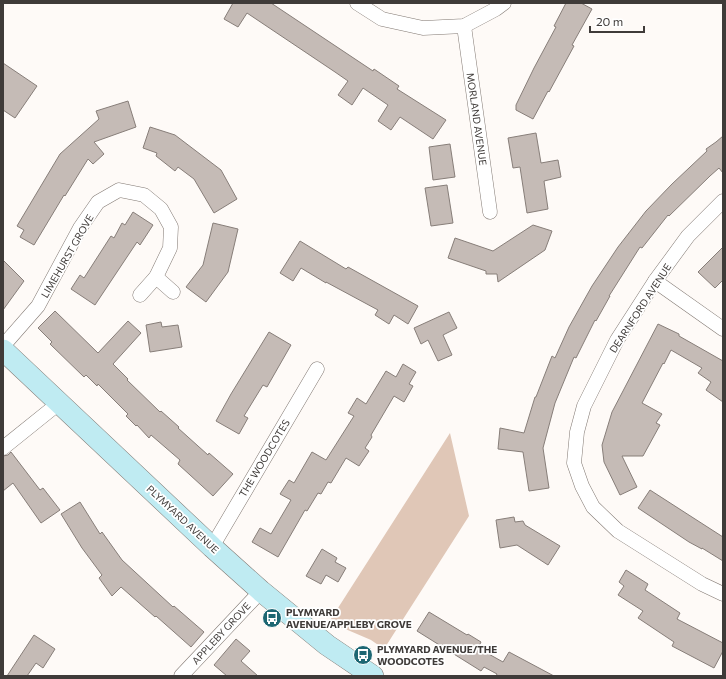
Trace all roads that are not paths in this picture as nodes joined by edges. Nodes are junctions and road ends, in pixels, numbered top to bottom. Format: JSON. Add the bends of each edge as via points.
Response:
{"nodes":[{"id":1,"x":357,"y":3,"type":"edge"},
{"id":2,"x":504,"y":3,"type":"edge"},
{"id":3,"x":464,"y":26,"type":"junction"},
{"id":4,"x":723,"y":201,"type":"edge"},
{"id":5,"x":490,"y":212,"type":"dead end"},
{"id":6,"x":156,"y":277,"type":"junction"},
{"id":7,"x":655,"y":282,"type":"junction"},
{"id":8,"x":173,"y":292,"type":"dead end"},
{"id":9,"x":140,"y":295,"type":"dead end"},
{"id":10,"x":723,"y":329,"type":"edge"},
{"id":11,"x":3,"y":346,"type":"edge"},
{"id":12,"x":3,"y":350,"type":"edge"},
{"id":13,"x":316,"y":369,"type":"dead end"},
{"id":14,"x":59,"y":403,"type":"junction"},
{"id":15,"x":3,"y":448,"type":"edge"},
{"id":16,"x":212,"y":547,"type":"junction"},
{"id":17,"x":261,"y":591,"type":"junction"},
{"id":18,"x":723,"y":594,"type":"edge"},
{"id":19,"x":181,"y":676,"type":"edge"},
{"id":20,"x":373,"y":676,"type":"edge"}],
"edges":[{"from":1,"to":3,"type":"street","via":[[382,19],[423,28]]},
{"from":2,"to":3,"type":"street"},
{"from":3,"to":5,"type":"street","name":"MORLAND AVENUE"},
{"from":4,"to":7,"type":"street","name":"DEARNFORD AVENUE","via":[[688,236]]},
{"from":6,"to":8,"type":"street"},
{"from":6,"to":9,"type":"street","name":"LIMEHURST GROVE"},
{"from":6,"to":11,"type":"street","name":"LIMEHURST GROVE","via":[[170,248],[171,227],[161,209],[144,195],[119,190],[98,202],[80,228],[38,306]]},
{"from":7,"to":10,"type":"street"},
{"from":7,"to":18,"type":"street","name":"DEARNFORD AVENUE","via":[[617,340],[584,406],[577,432],[574,463],[593,507],[618,531],[702,584]]},
{"from":12,"to":14,"type":"street","name":"PLYMYARD AVENUE"},
{"from":13,"to":16,"type":"street","name":"THE WOODCOTES"},
{"from":14,"to":15,"type":"street"},
{"from":14,"to":16,"type":"street","name":"PLYMYARD AVENUE"},
{"from":16,"to":17,"type":"street","name":"PLYMYARD AVENUE"},
{"from":17,"to":19,"type":"street","name":"APPLEBY GROVE"},
{"from":17,"to":20,"type":"street","name":"PLYMYARD AVENUE","via":[[327,645]]}]}
